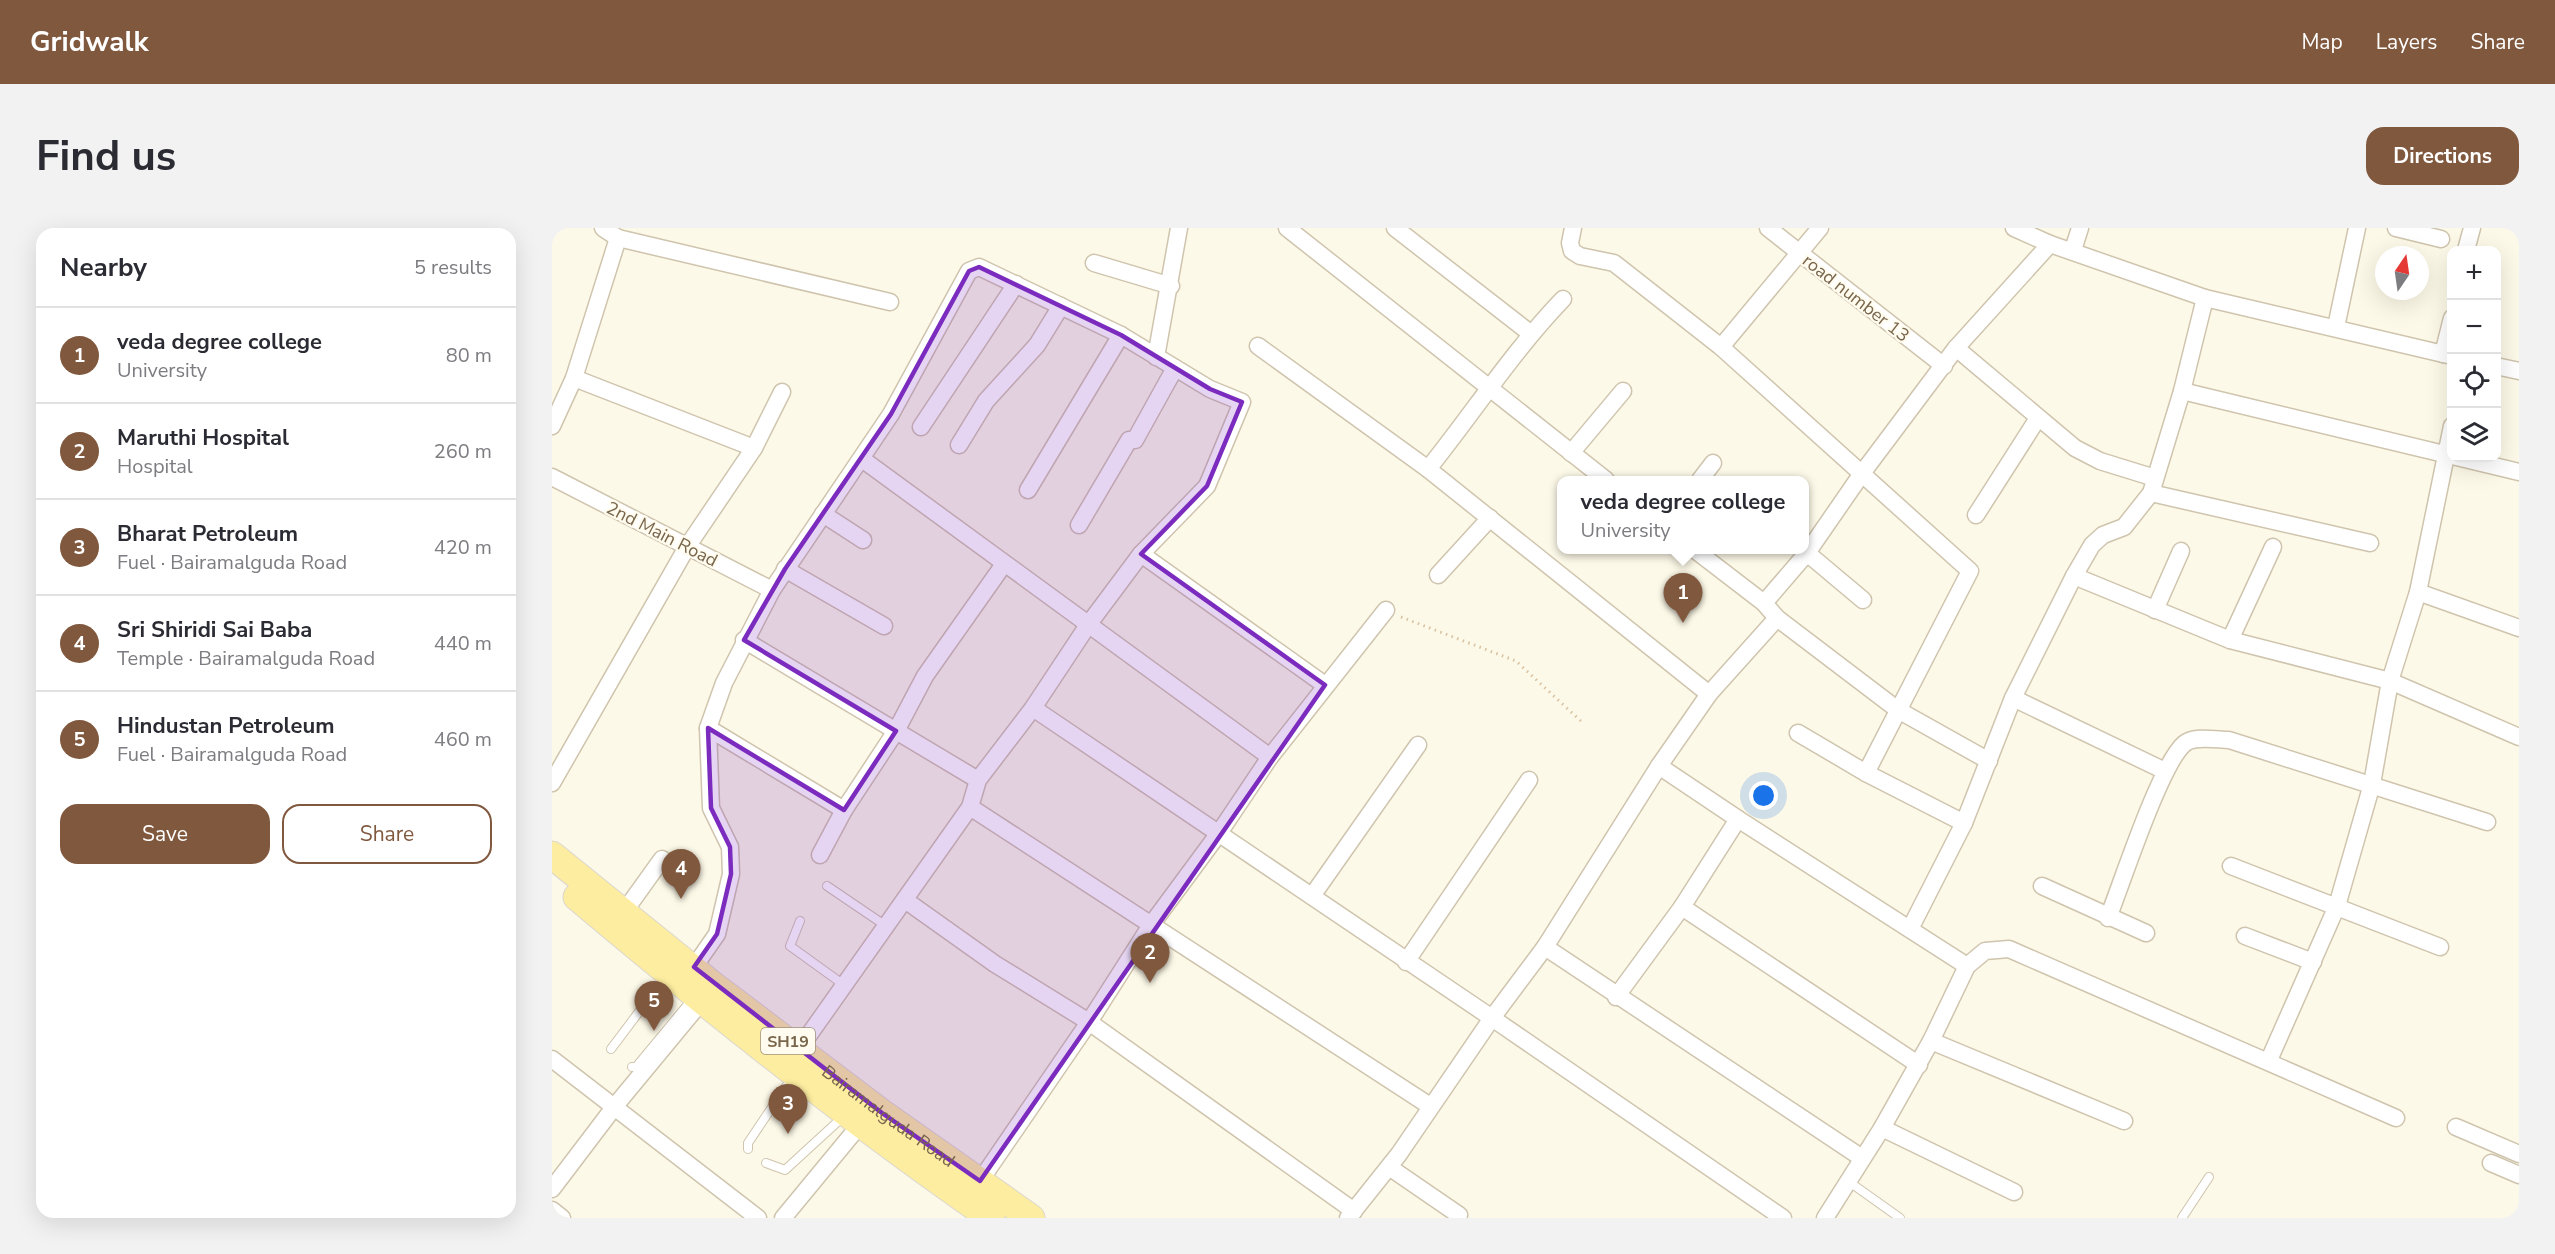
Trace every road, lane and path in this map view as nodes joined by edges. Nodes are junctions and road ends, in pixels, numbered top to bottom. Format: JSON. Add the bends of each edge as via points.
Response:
{"nodes":[{"id":1,"x":603,"y":228,"type":"edge"},
{"id":2,"x":1179,"y":228,"type":"edge"},
{"id":3,"x":1287,"y":228,"type":"edge"},
{"id":4,"x":1395,"y":228,"type":"edge"},
{"id":5,"x":1573,"y":228,"type":"edge"},
{"id":6,"x":1768,"y":228,"type":"edge"},
{"id":7,"x":1820,"y":228,"type":"edge"},
{"id":8,"x":2014,"y":228,"type":"edge"},
{"id":9,"x":2080,"y":228,"type":"edge"},
{"id":10,"x":2356,"y":228,"type":"edge"},
{"id":11,"x":2396,"y":228,"type":"edge"},
{"id":12,"x":2472,"y":228,"type":"edge"},
{"id":13,"x":618,"y":238,"type":"junction"},
{"id":14,"x":2441,"y":239,"type":"dead end"},
{"id":15,"x":2050,"y":244,"type":"junction"},
{"id":16,"x":2467,"y":246,"type":"edge"},
{"id":17,"x":2073,"y":250,"type":"junction"},
{"id":18,"x":1798,"y":253,"type":"junction"},
{"id":19,"x":1094,"y":263,"type":"dead end"},
{"id":20,"x":1016,"y":284,"type":"junction"},
{"id":21,"x":1171,"y":286,"type":"junction"},
{"id":22,"x":2205,"y":298,"type":"junction"},
{"id":23,"x":1563,"y":299,"type":"dead end"},
{"id":24,"x":890,"y":302,"type":"dead end"},
{"id":25,"x":1061,"y":306,"type":"junction"},
{"id":26,"x":2336,"y":327,"type":"junction"},
{"id":27,"x":1530,"y":333,"type":"junction"},
{"id":28,"x":1121,"y":335,"type":"junction"},
{"id":29,"x":1258,"y":346,"type":"dead end"},
{"id":30,"x":1721,"y":347,"type":"junction"},
{"id":31,"x":1956,"y":348,"type":"junction"},
{"id":32,"x":2447,"y":355,"type":"edge"},
{"id":33,"x":1156,"y":357,"type":"junction"},
{"id":34,"x":1944,"y":366,"type":"junction"},
{"id":35,"x":2501,"y":367,"type":"edge"},
{"id":36,"x":1175,"y":368,"type":"junction"},
{"id":37,"x":2519,"y":371,"type":"edge"},
{"id":38,"x":574,"y":378,"type":"junction"},
{"id":39,"x":1490,"y":390,"type":"junction"},
{"id":40,"x":1623,"y":391,"type":"dead end"},
{"id":41,"x":2182,"y":391,"type":"junction"},
{"id":42,"x":782,"y":392,"type":"dead end"},
{"id":43,"x":2038,"y":418,"type":"junction"},
{"id":44,"x":552,"y":426,"type":"edge"},
{"id":45,"x":921,"y":427,"type":"dead end"},
{"id":46,"x":959,"y":445,"type":"dead end"},
{"id":47,"x":754,"y":448,"type":"junction"},
{"id":48,"x":2447,"y":451,"type":"edge"},
{"id":49,"x":1571,"y":453,"type":"junction"},
{"id":50,"x":2446,"y":457,"type":"junction"},
{"id":51,"x":862,"y":459,"type":"junction"},
{"id":52,"x":1713,"y":463,"type":"dead end"},
{"id":53,"x":1428,"y":470,"type":"junction"},
{"id":54,"x":1863,"y":472,"type":"junction"},
{"id":55,"x":2519,"y":472,"type":"edge"},
{"id":56,"x":1601,"y":476,"type":"edge"},
{"id":57,"x":1703,"y":476,"type":"edge"},
{"id":58,"x":552,"y":477,"type":"edge"},
{"id":59,"x":2153,"y":486,"type":"junction"},
{"id":60,"x":1028,"y":490,"type":"dead end"},
{"id":61,"x":824,"y":514,"type":"junction"},
{"id":62,"x":1976,"y":515,"type":"dead end"},
{"id":63,"x":1490,"y":518,"type":"junction"},
{"id":64,"x":1079,"y":525,"type":"dead end"},
{"id":65,"x":862,"y":540,"type":"dead end"},
{"id":66,"x":2370,"y":543,"type":"dead end"},
{"id":67,"x":687,"y":547,"type":"junction"},
{"id":68,"x":2272,"y":547,"type":"dead end"},
{"id":69,"x":1809,"y":550,"type":"edge"},
{"id":70,"x":2181,"y":551,"type":"dead end"},
{"id":71,"x":1141,"y":554,"type":"junction"},
{"id":72,"x":1701,"y":554,"type":"edge"},
{"id":73,"x":1806,"y":554,"type":"edge"},
{"id":74,"x":1808,"y":554,"type":"edge"},
{"id":75,"x":1004,"y":564,"type":"junction"},
{"id":76,"x":785,"y":569,"type":"junction"},
{"id":77,"x":1438,"y":575,"type":"dead end"},
{"id":78,"x":2074,"y":576,"type":"junction"},
{"id":79,"x":772,"y":590,"type":"junction"},
{"id":80,"x":2418,"y":592,"type":"junction"},
{"id":81,"x":1863,"y":600,"type":"dead end"},
{"id":82,"x":1764,"y":603,"type":"junction"},
{"id":83,"x":1386,"y":610,"type":"joint"},
{"id":84,"x":2155,"y":610,"type":"junction"},
{"id":85,"x":1777,"y":618,"type":"junction"},
{"id":86,"x":1088,"y":625,"type":"junction"},
{"id":87,"x":884,"y":626,"type":"dead end"},
{"id":88,"x":2519,"y":628,"type":"edge"},
{"id":89,"x":744,"y":640,"type":"junction"},
{"id":90,"x":2230,"y":640,"type":"junction"},
{"id":91,"x":2390,"y":681,"type":"junction"},
{"id":92,"x":1325,"y":685,"type":"junction"},
{"id":93,"x":1709,"y":694,"type":"junction"},
{"id":94,"x":2013,"y":698,"type":"junction"},
{"id":95,"x":1033,"y":708,"type":"junction"},
{"id":96,"x":1898,"y":710,"type":"junction"},
{"id":97,"x":1583,"y":723,"type":"dead end"},
{"id":98,"x":708,"y":728,"type":"junction"},
{"id":99,"x":896,"y":731,"type":"junction"},
{"id":100,"x":1798,"y":733,"type":"dead end"},
{"id":101,"x":2519,"y":737,"type":"edge"},
{"id":102,"x":1418,"y":745,"type":"dead end"},
{"id":103,"x":1270,"y":757,"type":"junction"},
{"id":104,"x":1989,"y":761,"type":"junction"},
{"id":105,"x":1659,"y":766,"type":"junction"},
{"id":106,"x":2165,"y":771,"type":"junction"},
{"id":107,"x":1866,"y":773,"type":"junction"},
{"id":108,"x":978,"y":780,"type":"junction"},
{"id":109,"x":1529,"y":780,"type":"dead end"},
{"id":110,"x":552,"y":783,"type":"edge"},
{"id":111,"x":2372,"y":784,"type":"junction"},
{"id":112,"x":970,"y":807,"type":"junction"},
{"id":113,"x":844,"y":810,"type":"junction"},
{"id":114,"x":1738,"y":819,"type":"junction"},
{"id":115,"x":2487,"y":822,"type":"dead end"},
{"id":116,"x":1964,"y":823,"type":"junction"},
{"id":117,"x":1220,"y":833,"type":"junction"},
{"id":118,"x":552,"y":855,"type":"edge"},
{"id":119,"x":820,"y":855,"type":"dead end"},
{"id":120,"x":662,"y":859,"type":"dead end"},
{"id":121,"x":2231,"y":866,"type":"dead end"},
{"id":122,"x":552,"y":876,"type":"edge"},
{"id":123,"x":827,"y":886,"type":"dead end"},
{"id":124,"x":2042,"y":886,"type":"dead end"},
{"id":125,"x":1312,"y":896,"type":"junction"},
{"id":126,"x":905,"y":900,"type":"junction"},
{"id":127,"x":2337,"y":906,"type":"junction"},
{"id":128,"x":1682,"y":907,"type":"junction"},
{"id":129,"x":624,"y":912,"type":"junction"},
{"id":130,"x":2108,"y":918,"type":"junction"},
{"id":131,"x":800,"y":921,"type":"dead end"},
{"id":132,"x":1151,"y":925,"type":"junction"},
{"id":133,"x":886,"y":926,"type":"junction"},
{"id":134,"x":1910,"y":929,"type":"junction"},
{"id":135,"x":2146,"y":933,"type":"dead end"},
{"id":136,"x":2245,"y":936,"type":"dead end"},
{"id":137,"x":1545,"y":947,"type":"junction"},
{"id":138,"x":2440,"y":947,"type":"dead end"},
{"id":139,"x":1406,"y":962,"type":"junction"},
{"id":140,"x":2313,"y":962,"type":"junction"},
{"id":141,"x":1967,"y":966,"type":"junction"},
{"id":142,"x":694,"y":967,"type":"junction"},
{"id":143,"x":668,"y":974,"type":"junction"},
{"id":144,"x":844,"y":986,"type":"junction"},
{"id":145,"x":1617,"y":997,"type":"junction"},
{"id":146,"x":698,"y":999,"type":"junction"},
{"id":147,"x":1492,"y":1018,"type":"junction"},
{"id":148,"x":1089,"y":1022,"type":"junction"},
{"id":149,"x":1931,"y":1041,"type":"junction"},
{"id":150,"x":611,"y":1049,"type":"dead end"},
{"id":151,"x":552,"y":1059,"type":"edge"},
{"id":152,"x":2269,"y":1060,"type":"junction"},
{"id":153,"x":797,"y":1062,"type":"junction"},
{"id":154,"x":1918,"y":1065,"type":"junction"},
{"id":155,"x":632,"y":1068,"type":"dead end"},
{"id":156,"x":1430,"y":1106,"type":"junction"},
{"id":157,"x":615,"y":1107,"type":"junction"},
{"id":158,"x":2396,"y":1118,"type":"dead end"},
{"id":159,"x":852,"y":1120,"type":"junction"},
{"id":160,"x":2124,"y":1121,"type":"dead end"},
{"id":161,"x":2456,"y":1127,"type":"dead end"},
{"id":162,"x":1882,"y":1128,"type":"junction"},
{"id":163,"x":748,"y":1149,"type":"dead end"},
{"id":164,"x":2519,"y":1154,"type":"edge"},
{"id":165,"x":1862,"y":1158,"type":"junction"},
{"id":166,"x":766,"y":1163,"type":"dead end"},
{"id":167,"x":2491,"y":1163,"type":"dead end"},
{"id":168,"x":1389,"y":1167,"type":"junction"},
{"id":169,"x":2519,"y":1175,"type":"edge"},
{"id":170,"x":2210,"y":1177,"type":"dead end"},
{"id":171,"x":1848,"y":1181,"type":"junction"},
{"id":172,"x":552,"y":1190,"type":"edge"},
{"id":173,"x":2014,"y":1192,"type":"dead end"},
{"id":174,"x":976,"y":1203,"type":"edge"},
{"id":175,"x":552,"y":1210,"type":"edge"},
{"id":176,"x":1351,"y":1214,"type":"edge"},
{"id":177,"x":1459,"y":1215,"type":"dead end"},
{"id":178,"x":562,"y":1218,"type":"edge"},
{"id":179,"x":758,"y":1218,"type":"edge"},
{"id":180,"x":783,"y":1218,"type":"edge"},
{"id":181,"x":1031,"y":1218,"type":"edge"},
{"id":182,"x":1783,"y":1218,"type":"edge"},
{"id":183,"x":1825,"y":1218,"type":"edge"},
{"id":184,"x":1900,"y":1218,"type":"edge"},
{"id":185,"x":2182,"y":1218,"type":"edge"}],
"edges":[{"from":1,"to":13,"type":"street"},
{"from":2,"to":21,"type":"street"},
{"from":3,"to":39,"type":"street"},
{"from":4,"to":27,"type":"street"},
{"from":5,"to":30,"type":"street","via":[[1572,251],[1614,263]]},
{"from":6,"to":18,"type":"street","name":"road number 13"},
{"from":7,"to":18,"type":"street"},
{"from":8,"to":15,"type":"street"},
{"from":9,"to":17,"type":"street"},
{"from":10,"to":26,"type":"street"},
{"from":11,"to":14,"type":"street"},
{"from":12,"to":16,"type":"street"},
{"from":13,"to":24,"type":"street"},
{"from":13,"to":38,"type":"street"},
{"from":15,"to":17,"type":"street"},
{"from":15,"to":31,"type":"street"},
{"from":17,"to":22,"type":"street"},
{"from":18,"to":30,"type":"street"},
{"from":18,"to":34,"type":"street","name":"road number 13"},
{"from":19,"to":21,"type":"street"},
{"from":20,"to":25,"type":"street"},
{"from":20,"to":45,"type":"street"},
{"from":20,"to":51,"type":"street","via":[[979,267],[969,271]]},
{"from":21,"to":33,"type":"street"},
{"from":22,"to":26,"type":"street"},
{"from":22,"to":41,"type":"street"},
{"from":23,"to":27,"type":"street"},
{"from":25,"to":28,"type":"street"},
{"from":25,"to":46,"type":"street","via":[[1037,345],[986,401]]},
{"from":26,"to":32,"type":"street"},
{"from":27,"to":39,"type":"street"},
{"from":28,"to":33,"type":"street"},
{"from":28,"to":60,"type":"street"},
{"from":29,"to":53,"type":"street"},
{"from":30,"to":54,"type":"street"},
{"from":31,"to":34,"type":"street"},
{"from":31,"to":43,"type":"street"},
{"from":33,"to":36,"type":"street"},
{"from":34,"to":54,"type":"street"},
{"from":35,"to":37,"type":"street"},
{"from":36,"to":64,"type":"street","via":[[1139,435],[1135,441],[1129,440]]},
{"from":36,"to":71,"type":"street","via":[[1242,402],[1207,486]]},
{"from":38,"to":44,"type":"street"},
{"from":38,"to":47,"type":"street"},
{"from":39,"to":49,"type":"street"},
{"from":39,"to":53,"type":"street"},
{"from":40,"to":49,"type":"street"},
{"from":41,"to":50,"type":"street"},
{"from":41,"to":59,"type":"street"},
{"from":42,"to":47,"type":"street"},
{"from":43,"to":59,"type":"street","via":[[2075,448]]},
{"from":43,"to":62,"type":"street"},
{"from":47,"to":67,"type":"street"},
{"from":48,"to":50,"type":"street"},
{"from":49,"to":56,"type":"street"},
{"from":50,"to":55,"type":"street"},
{"from":50,"to":80,"type":"street"},
{"from":51,"to":61,"type":"street"},
{"from":51,"to":75,"type":"street"},
{"from":52,"to":57,"type":"street"},
{"from":53,"to":63,"type":"street"},
{"from":54,"to":69,"type":"street"},
{"from":54,"to":96,"type":"street","via":[[1970,571]]},
{"from":58,"to":67,"type":"street","name":"2nd Main Road"},
{"from":59,"to":66,"type":"street"},
{"from":59,"to":78,"type":"street","via":[[2124,527],[2103,535],[2092,545]]},
{"from":61,"to":65,"type":"street"},
{"from":61,"to":76,"type":"street"},
{"from":63,"to":77,"type":"street"},
{"from":63,"to":93,"type":"street"},
{"from":67,"to":79,"type":"street","name":"2nd Main Road"},
{"from":67,"to":110,"type":"street"},
{"from":68,"to":90,"type":"street"},
{"from":70,"to":84,"type":"street"},
{"from":71,"to":86,"type":"street"},
{"from":71,"to":92,"type":"street"},
{"from":72,"to":82,"type":"street"},
{"from":73,"to":82,"type":"street"},
{"from":74,"to":81,"type":"street"},
{"from":75,"to":86,"type":"street"},
{"from":75,"to":99,"type":"street","via":[[926,676]]},
{"from":76,"to":79,"type":"street"},
{"from":76,"to":87,"type":"street"},
{"from":78,"to":84,"type":"street"},
{"from":78,"to":94,"type":"street"},
{"from":79,"to":89,"type":"street"},
{"from":80,"to":88,"type":"street"},
{"from":80,"to":91,"type":"street"},
{"from":82,"to":85,"type":"street"},
{"from":83,"to":92,"type":"street"},
{"from":83,"to":97,"type":"path","via":[[1516,661]]},
{"from":84,"to":90,"type":"street"},
{"from":85,"to":93,"type":"street"},
{"from":85,"to":96,"type":"street"},
{"from":86,"to":95,"type":"street"},
{"from":86,"to":103,"type":"street"},
{"from":89,"to":98,"type":"street"},
{"from":89,"to":99,"type":"street"},
{"from":90,"to":91,"type":"street"},
{"from":91,"to":101,"type":"street"},
{"from":91,"to":111,"type":"street"},
{"from":92,"to":103,"type":"street"},
{"from":93,"to":105,"type":"street"},
{"from":94,"to":104,"type":"street"},
{"from":94,"to":106,"type":"street"},
{"from":95,"to":108,"type":"street"},
{"from":95,"to":117,"type":"street"},
{"from":96,"to":104,"type":"street"},
{"from":96,"to":107,"type":"street"},
{"from":98,"to":113,"type":"street"},
{"from":98,"to":142,"type":"street","via":[[711,808],[730,847],[731,873],[717,934]]},
{"from":99,"to":108,"type":"street"},
{"from":99,"to":113,"type":"street"},
{"from":100,"to":107,"type":"street"},
{"from":102,"to":125,"type":"street"},
{"from":103,"to":117,"type":"street"},
{"from":104,"to":116,"type":"street"},
{"from":105,"to":114,"type":"street"},
{"from":105,"to":137,"type":"street"},
{"from":106,"to":111,"type":"street","via":[[2184,743],[2198,739],[2229,740]]},
{"from":106,"to":130,"type":"street"},
{"from":107,"to":116,"type":"street"},
{"from":108,"to":112,"type":"street"},
{"from":109,"to":139,"type":"street"},
{"from":111,"to":115,"type":"street"},
{"from":111,"to":127,"type":"street"},
{"from":112,"to":126,"type":"street"},
{"from":112,"to":132,"type":"street"},
{"from":113,"to":119,"type":"street"},
{"from":114,"to":128,"type":"street"},
{"from":114,"to":134,"type":"street"},
{"from":116,"to":134,"type":"street"},
{"from":117,"to":125,"type":"street"},
{"from":117,"to":132,"type":"street"},
{"from":118,"to":129,"type":"main road","name":"Bairamalguda Road","number":"SH19"},
{"from":120,"to":129,"type":"street"},
{"from":121,"to":127,"type":"street"},
{"from":122,"to":143,"type":"main road","name":"Bairamalguda Road","number":"SH19"},
{"from":123,"to":133,"type":"lane"},
{"from":124,"to":130,"type":"street"},
{"from":125,"to":139,"type":"street"},
{"from":126,"to":133,"type":"street"},
{"from":126,"to":148,"type":"street","via":[[995,964]]},
{"from":127,"to":138,"type":"street"},
{"from":127,"to":140,"type":"street"},
{"from":128,"to":145,"type":"street"},
{"from":128,"to":154,"type":"street"},
{"from":129,"to":142,"type":"main road","name":"Bairamalguda Road","number":"SH19"},
{"from":130,"to":135,"type":"street"},
{"from":131,"to":144,"type":"lane","via":[[790,946]]},
{"from":132,"to":148,"type":"street"},
{"from":132,"to":156,"type":"street"},
{"from":133,"to":144,"type":"street"},
{"from":134,"to":141,"type":"street"},
{"from":136,"to":140,"type":"street"},
{"from":137,"to":145,"type":"street"},
{"from":137,"to":147,"type":"street"},
{"from":139,"to":147,"type":"street"},
{"from":140,"to":152,"type":"street"},
{"from":141,"to":149,"type":"street"},
{"from":141,"to":152,"type":"street","via":[[1985,951],[2009,949]]},
{"from":142,"to":153,"type":"main road","name":"Bairamalguda Road","number":"SH19"},
{"from":143,"to":146,"type":"main road","name":"Bairamalguda Road","number":"SH19"},
{"from":143,"to":150,"type":"lane"},
{"from":144,"to":153,"type":"street"},
{"from":145,"to":165,"type":"street"},
{"from":146,"to":153,"type":"main road","name":"Bairamalguda Road","number":"SH19"},
{"from":146,"to":155,"type":"lane"},
{"from":146,"to":157,"type":"street"},
{"from":147,"to":156,"type":"street"},
{"from":147,"to":182,"type":"street"},
{"from":148,"to":174,"type":"street"},
{"from":148,"to":176,"type":"street"},
{"from":149,"to":154,"type":"street"},
{"from":149,"to":160,"type":"street"},
{"from":151,"to":157,"type":"street"},
{"from":152,"to":158,"type":"street"},
{"from":153,"to":159,"type":"main road","name":"Bairamalguda Road","number":"SH19"},
{"from":153,"to":163,"type":"lane"},
{"from":153,"to":174,"type":"main road","name":"Bairamalguda Road","number":"SH19","via":[[882,1113]]},
{"from":154,"to":162,"type":"street"},
{"from":156,"to":168,"type":"street"},
{"from":157,"to":172,"type":"street"},
{"from":157,"to":179,"type":"street"},
{"from":159,"to":166,"type":"lane","via":[[785,1170]]},
{"from":159,"to":174,"type":"main road","name":"Bairamalguda Road","number":"SH19"},
{"from":159,"to":180,"type":"street"},
{"from":161,"to":164,"type":"street"},
{"from":162,"to":165,"type":"street"},
{"from":162,"to":173,"type":"street"},
{"from":165,"to":171,"type":"street"},
{"from":167,"to":169,"type":"street"},
{"from":168,"to":176,"type":"street"},
{"from":168,"to":177,"type":"street"},
{"from":170,"to":185,"type":"lane"},
{"from":171,"to":183,"type":"street"},
{"from":171,"to":184,"type":"lane"},
{"from":174,"to":181,"type":"main road","name":"Bairamalguda Road","number":"SH19"},
{"from":175,"to":178,"type":"street"}]}
